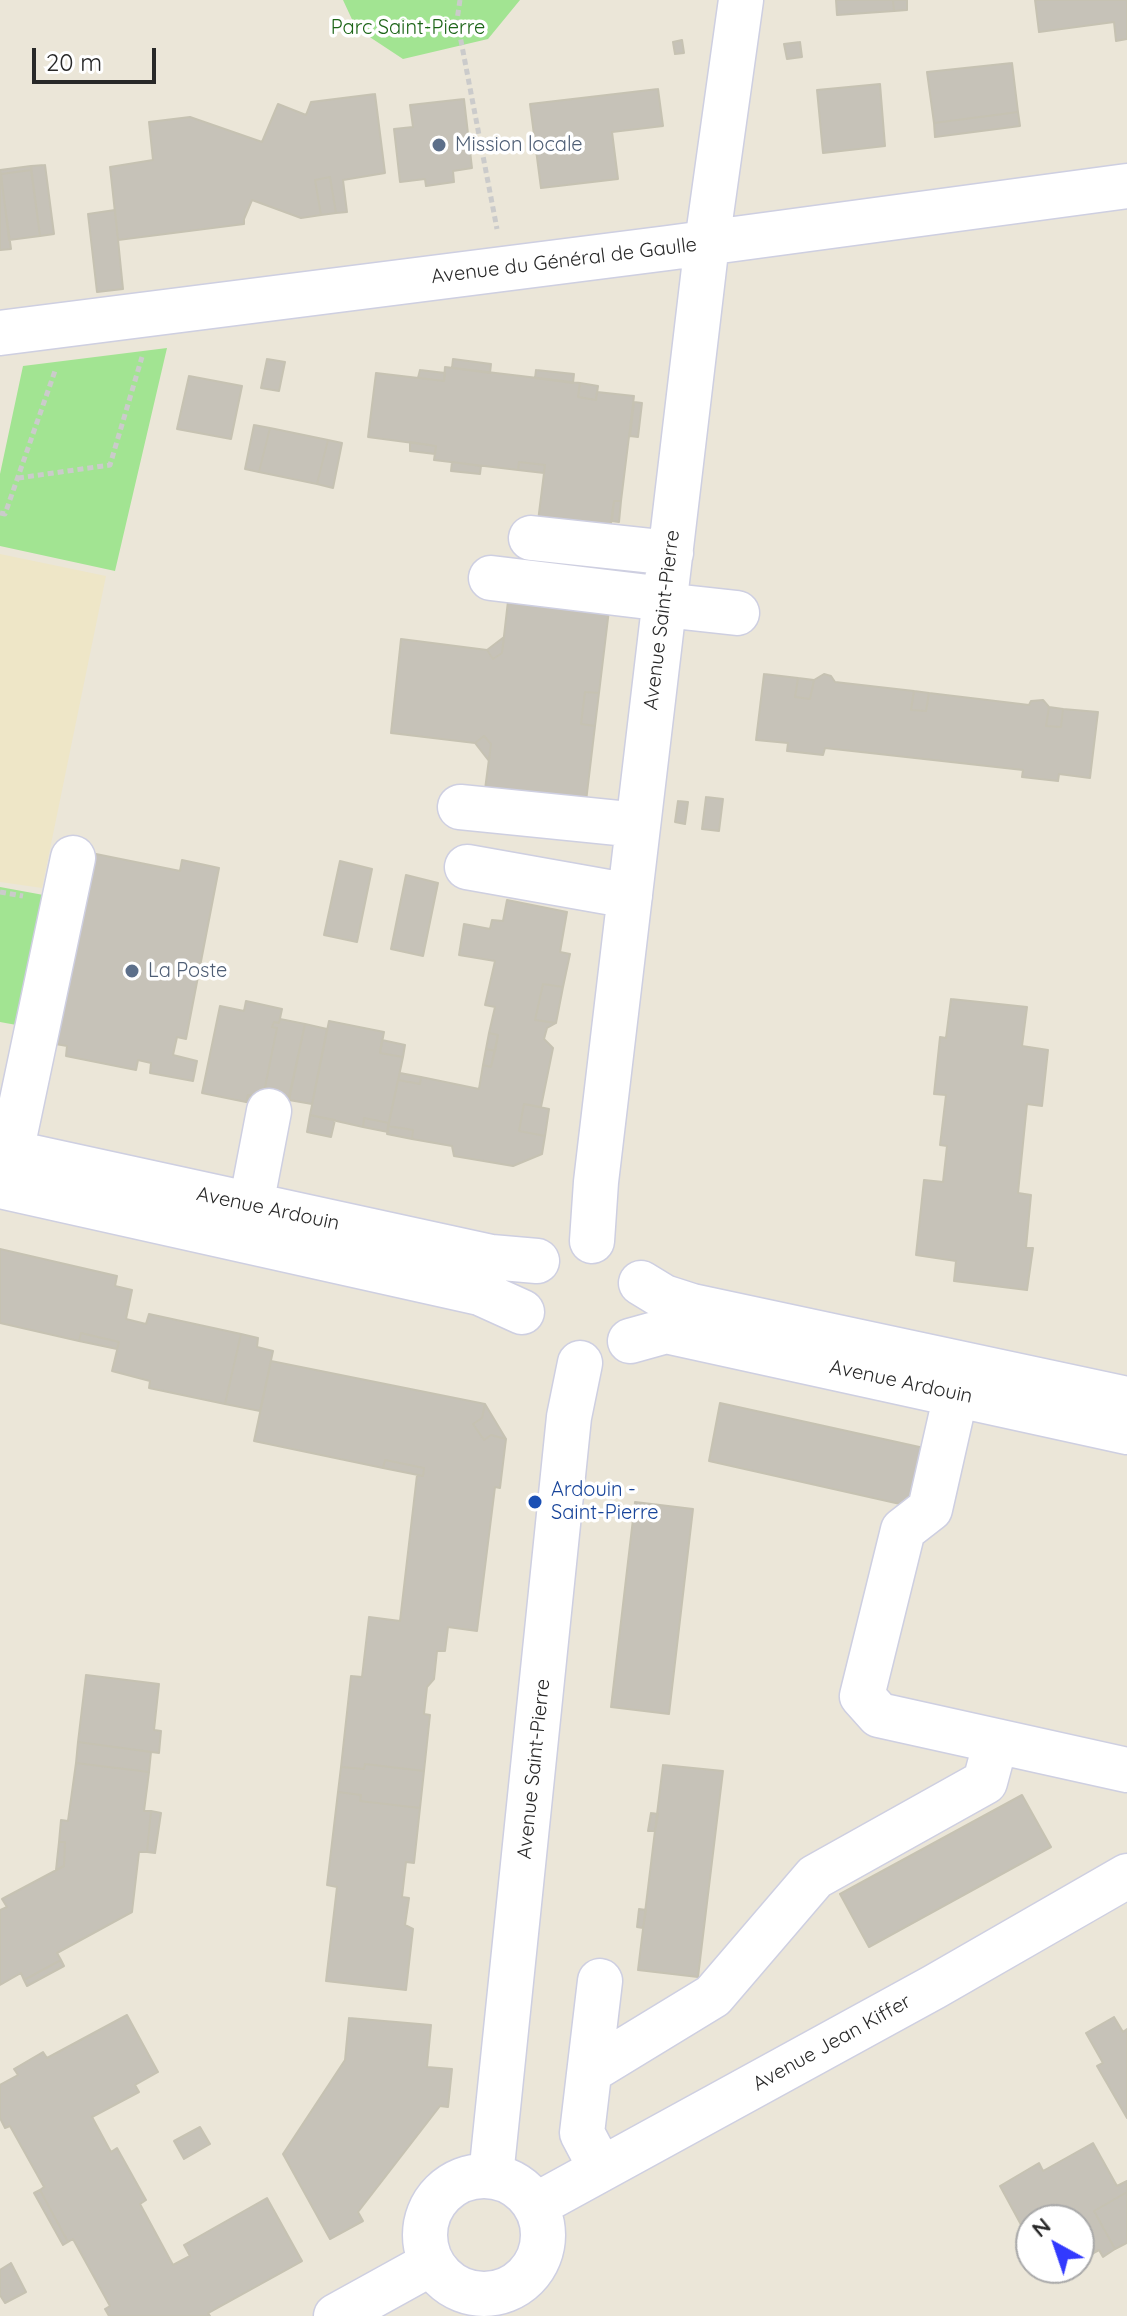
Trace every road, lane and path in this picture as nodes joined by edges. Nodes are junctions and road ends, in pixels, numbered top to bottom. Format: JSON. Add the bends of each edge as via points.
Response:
{"nodes":[{"id":1,"x":460,"y":0,"type":"edge"},
{"id":2,"x":741,"y":0,"type":"edge"},
{"id":3,"x":1127,"y":186,"type":"edge"},
{"id":4,"x":707,"y":243,"type":"junction"},
{"id":5,"x":504,"y":269,"type":"junction"},
{"id":6,"x":154,"y":314,"type":"junction"},
{"id":7,"x":71,"y":324,"type":"junction"},
{"id":8,"x":0,"y":333,"type":"edge"},
{"id":9,"x":18,"y":478,"type":"junction"},
{"id":10,"x":0,"y":513,"type":"edge"},
{"id":11,"x":531,"y":538,"type":"dead end"},
{"id":12,"x":671,"y":553,"type":"junction"},
{"id":13,"x":491,"y":578,"type":"dead end"},
{"id":14,"x":665,"y":602,"type":"junction"},
{"id":15,"x":737,"y":613,"type":"dead end"},
{"id":16,"x":460,"y":807,"type":"dead end"},
{"id":17,"x":638,"y":825,"type":"junction"},
{"id":18,"x":73,"y":858,"type":"dead end"},
{"id":19,"x":467,"y":867,"type":"dead end"},
{"id":20,"x":630,"y":896,"type":"junction"},
{"id":21,"x":269,"y":1111,"type":"dead end"},
{"id":22,"x":4,"y":1163,"type":"edge"},
{"id":23,"x":251,"y":1205,"type":"junction"},
{"id":24,"x":592,"y":1241,"type":"junction"},
{"id":25,"x":537,"y":1261,"type":"junction"},
{"id":26,"x":641,"y":1283,"type":"junction"},
{"id":27,"x":522,"y":1312,"type":"junction"},
{"id":28,"x":630,"y":1341,"type":"junction"},
{"id":29,"x":580,"y":1363,"type":"junction"},
{"id":30,"x":956,"y":1394,"type":"junction"},
{"id":31,"x":1127,"y":1399,"type":"edge"},
{"id":32,"x":1127,"y":1432,"type":"edge"},
{"id":33,"x":996,"y":1741,"type":"junction"},
{"id":34,"x":1127,"y":1770,"type":"edge"},
{"id":35,"x":1127,"y":1876,"type":"edge"},
{"id":36,"x":600,"y":1981,"type":"dead end"},
{"id":37,"x":590,"y":2071,"type":"junction"},
{"id":38,"x":601,"y":2169,"type":"junction"},
{"id":39,"x":491,"y":2176,"type":"junction"},
{"id":40,"x":536,"y":2205,"type":"junction"},
{"id":41,"x":432,"y":2263,"type":"junction"},
{"id":42,"x":474,"y":2306,"type":"edge"},
{"id":43,"x":336,"y":2316,"type":"edge"}],
"edges":[{"from":1,"to":5,"type":"path","via":[[457,20]]},
{"from":2,"to":4,"type":"street","name":"Avenue Saint-Pierre"},
{"from":3,"to":4,"type":"street","name":"Avenue du Général de Gaulle"},
{"from":4,"to":5,"type":"street","name":"Avenue du Général de Gaulle"},
{"from":4,"to":12,"type":"street","name":"Avenue Saint-Pierre"},
{"from":5,"to":6,"type":"street","name":"Avenue du Général de Gaulle"},
{"from":6,"to":7,"type":"street","name":"Avenue du Général de Gaulle"},
{"from":6,"to":9,"type":"path","via":[[110,465]]},
{"from":7,"to":8,"type":"street","name":"Avenue du Général de Gaulle"},
{"from":7,"to":9,"type":"path"},
{"from":9,"to":10,"type":"path","via":[[5,514]]},
{"from":11,"to":12,"type":"street"},
{"from":12,"to":14,"type":"street","name":"Avenue Saint-Pierre"},
{"from":13,"to":14,"type":"street"},
{"from":14,"to":15,"type":"street"},
{"from":14,"to":17,"type":"street","name":"Avenue Saint-Pierre"},
{"from":16,"to":17,"type":"street"},
{"from":17,"to":20,"type":"street","name":"Avenue Saint-Pierre"},
{"from":18,"to":22,"type":"street"},
{"from":19,"to":20,"type":"street"},
{"from":20,"to":24,"type":"street","name":"Avenue Saint-Pierre"},
{"from":21,"to":23,"type":"street"},
{"from":22,"to":23,"type":"street","name":"Avenue Ardouin"},
{"from":22,"to":27,"type":"street","name":"Avenue Ardouin","via":[[480,1293]]},
{"from":23,"to":25,"type":"street","name":"Avenue Ardouin","via":[[491,1257]]},
{"from":24,"to":25,"type":"street","via":[[572,1241]]},
{"from":24,"to":26,"type":"street","via":[[623,1255]]},
{"from":25,"to":27,"type":"street","via":[[527,1276]]},
{"from":26,"to":28,"type":"street","via":[[644,1304]]},
{"from":26,"to":31,"type":"street","name":"Avenue Ardouin","via":[[692,1306]]},
{"from":27,"to":29,"type":"street","via":[[542,1347]]},
{"from":28,"to":29,"type":"street","via":[[599,1361]]},
{"from":28,"to":30,"type":"street","name":"Avenue Ardouin","via":[[666,1331]]},
{"from":29,"to":39,"type":"street","name":"Avenue Saint-Pierre","via":[[569,1417]]},
{"from":30,"to":32,"type":"street","name":"Avenue Ardouin"},
{"from":30,"to":33,"type":"street","via":[[930,1509],[903,1530],[862,1696],[879,1715]]},
{"from":33,"to":34,"type":"street"},
{"from":33,"to":37,"type":"street","via":[[985,1782],[815,1877],[713,1996]]},
{"from":35,"to":38,"type":"street","name":"Avenue Jean Kiffer"},
{"from":36,"to":37,"type":"street"},
{"from":37,"to":38,"type":"street","via":[[582,2133]]},
{"from":38,"to":40,"type":"street","name":"Avenue Jean Kiffer"},
{"from":39,"to":40,"type":"street","via":[[513,2183]]},
{"from":39,"to":41,"type":"street","via":[[454,2184],[435,2204],[425,2226]]},
{"from":40,"to":42,"type":"street","via":[[543,2247],[531,2272]]},
{"from":41,"to":42,"type":"street"},
{"from":41,"to":43,"type":"street"}]}
